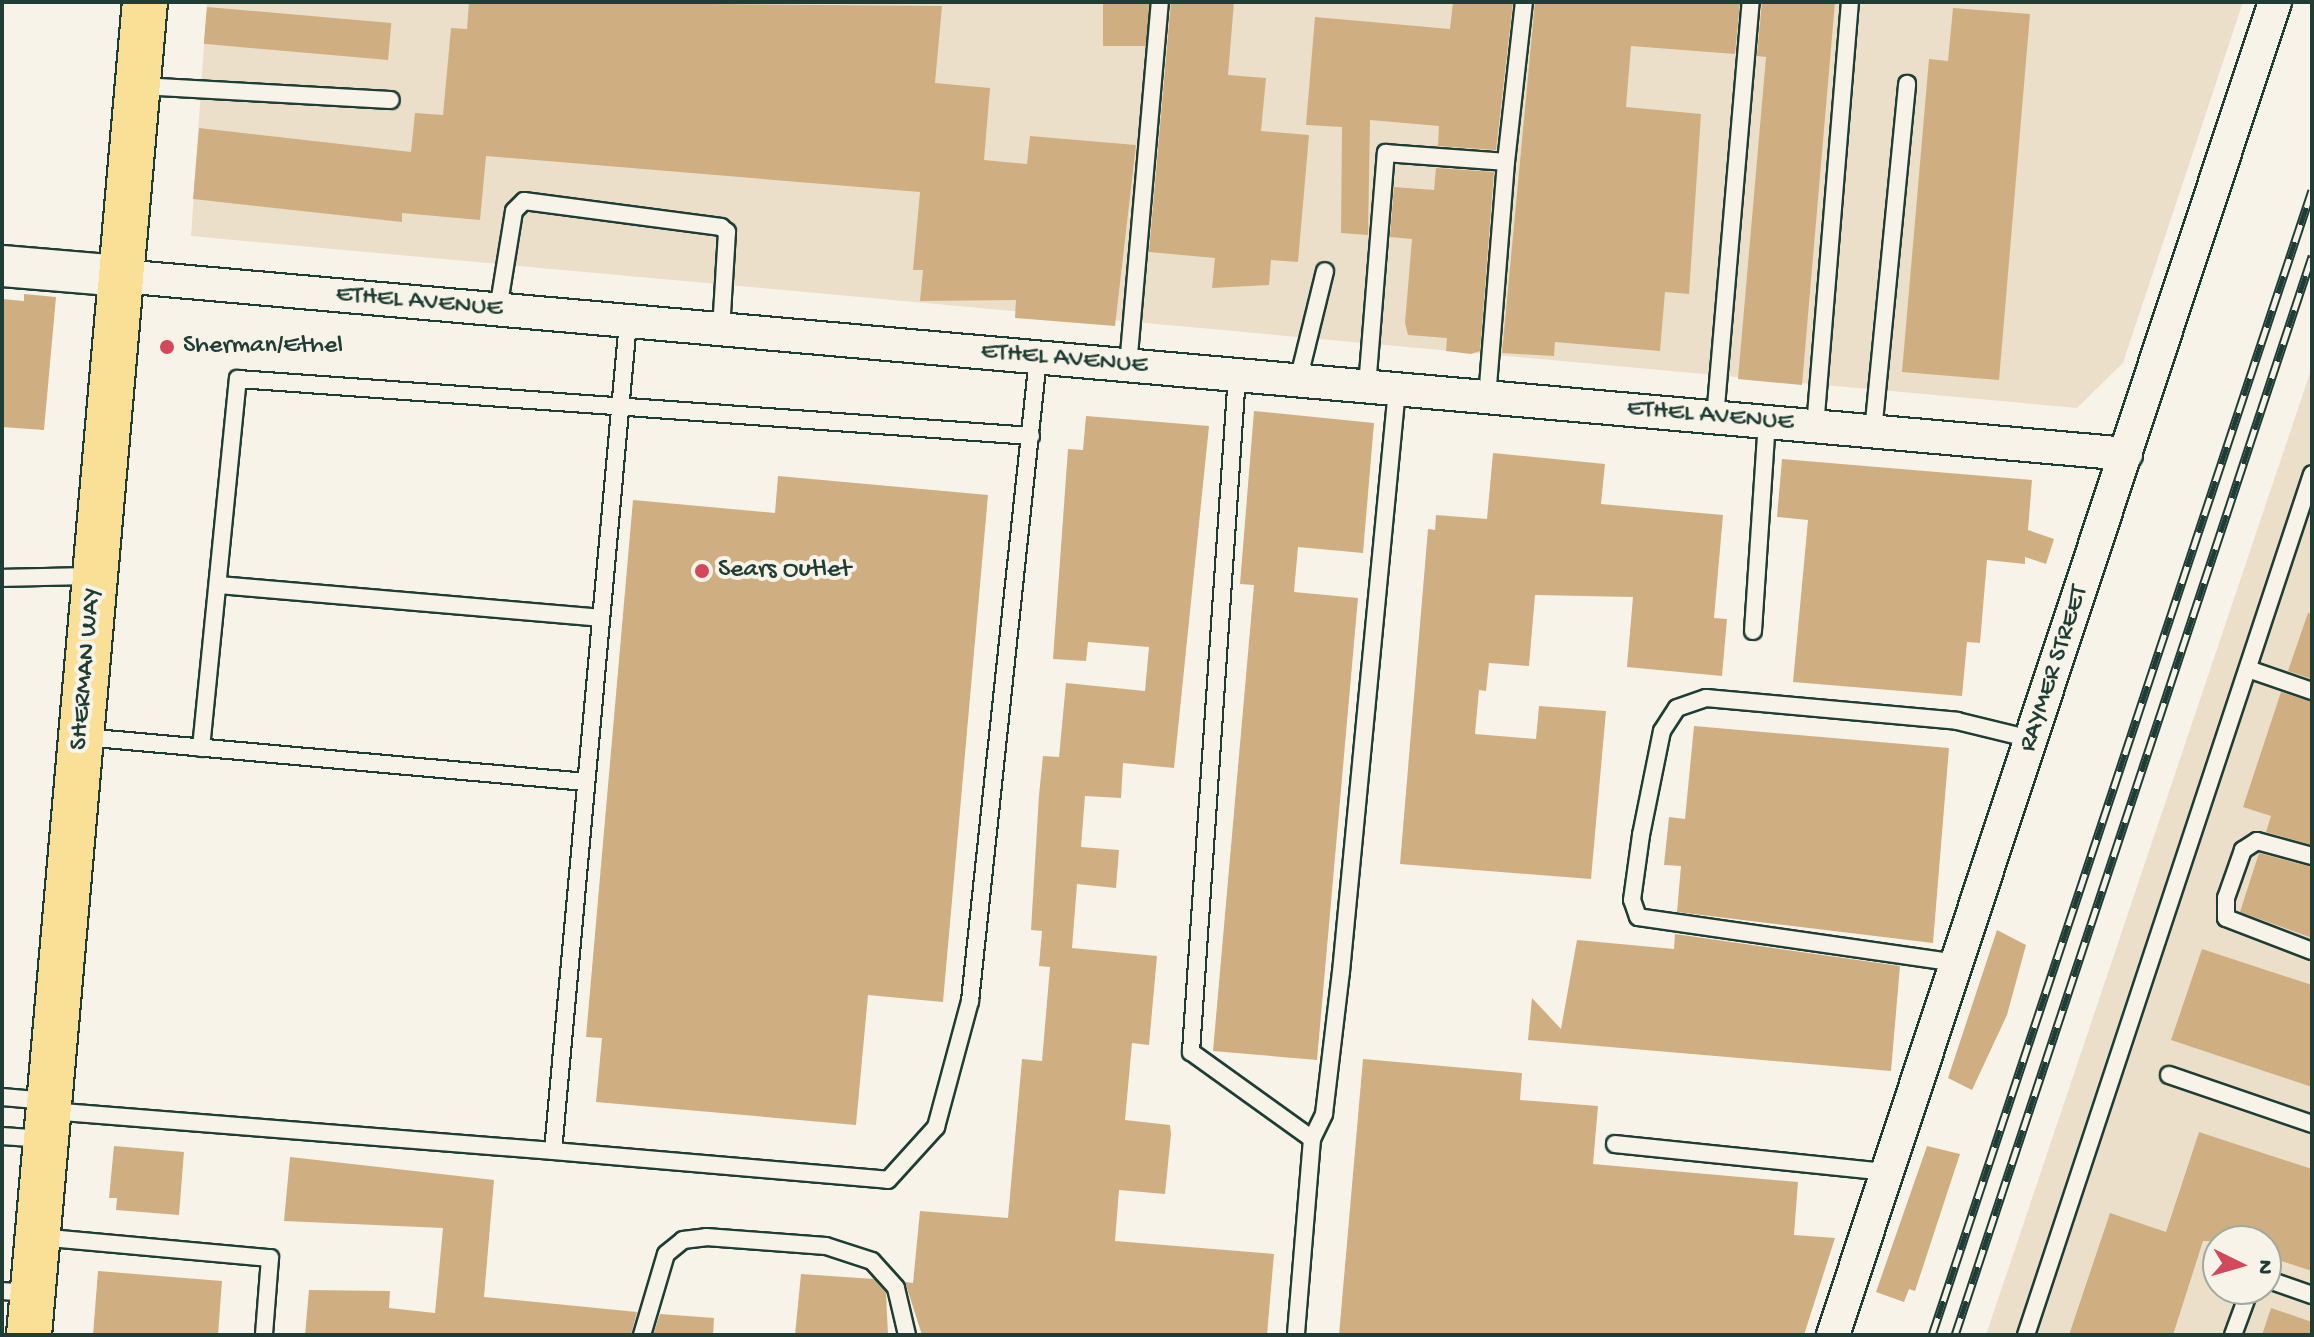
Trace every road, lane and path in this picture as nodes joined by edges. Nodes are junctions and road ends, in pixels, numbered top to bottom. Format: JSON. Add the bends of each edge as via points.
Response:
{"nodes":[{"id":1,"x":145,"y":2,"type":"edge"},
{"id":2,"x":1160,"y":2,"type":"edge"},
{"id":3,"x":1524,"y":2,"type":"edge"},
{"id":4,"x":1751,"y":2,"type":"edge"},
{"id":5,"x":1850,"y":2,"type":"edge"},
{"id":6,"x":2275,"y":2,"type":"edge"},
{"id":7,"x":1907,"y":84,"type":"dead end"},
{"id":8,"x":138,"y":86,"type":"junction"},
{"id":9,"x":391,"y":100,"type":"dead end"},
{"id":10,"x":1506,"y":162,"type":"junction"},
{"id":11,"x":2,"y":266,"type":"edge"},
{"id":12,"x":1325,"y":271,"type":"dead end"},
{"id":13,"x":121,"y":276,"type":"junction"},
{"id":14,"x":498,"y":310,"type":"junction"},
{"id":15,"x":628,"y":322,"type":"junction"},
{"id":16,"x":721,"y":330,"type":"junction"},
{"id":17,"x":1038,"y":358,"type":"junction"},
{"id":18,"x":1128,"y":366,"type":"junction"},
{"id":19,"x":1237,"y":375,"type":"junction"},
{"id":20,"x":1298,"y":381,"type":"junction"},
{"id":21,"x":1382,"y":388,"type":"junction"},
{"id":22,"x":1487,"y":398,"type":"junction"},
{"id":23,"x":621,"y":408,"type":"junction"},
{"id":24,"x":1715,"y":418,"type":"junction"},
{"id":25,"x":1767,"y":422,"type":"junction"},
{"id":26,"x":1815,"y":427,"type":"junction"},
{"id":27,"x":1873,"y":432,"type":"junction"},
{"id":28,"x":1031,"y":436,"type":"junction"},
{"id":29,"x":2126,"y":454,"type":"junction"},
{"id":30,"x":2312,"y":474,"type":"edge"},
{"id":31,"x":95,"y":576,"type":"junction"},
{"id":32,"x":2,"y":578,"type":"edge"},
{"id":33,"x":218,"y":585,"type":"junction"},
{"id":34,"x":601,"y":618,"type":"junction"},
{"id":35,"x":1753,"y":631,"type":"dead end"},
{"id":36,"x":2248,"y":669,"type":"junction"},
{"id":37,"x":2312,"y":691,"type":"edge"},
{"id":38,"x":81,"y":737,"type":"junction"},
{"id":39,"x":2031,"y":739,"type":"junction"},
{"id":40,"x":201,"y":748,"type":"junction"},
{"id":41,"x":586,"y":782,"type":"junction"},
{"id":42,"x":2312,"y":856,"type":"edge"},
{"id":43,"x":2312,"y":951,"type":"edge"},
{"id":44,"x":1957,"y":963,"type":"junction"},
{"id":45,"x":2169,"y":1075,"type":"dead end"},
{"id":46,"x":2,"y":1097,"type":"edge"},
{"id":47,"x":48,"y":1117,"type":"junction"},
{"id":48,"x":2312,"y":1124,"type":"edge"},
{"id":49,"x":2,"y":1136,"type":"edge"},
{"id":50,"x":1312,"y":1139,"type":"junction"},
{"id":51,"x":1615,"y":1144,"type":"dead end"},
{"id":52,"x":553,"y":1151,"type":"junction"},
{"id":53,"x":1887,"y":1172,"type":"junction"},
{"id":54,"x":37,"y":1236,"type":"junction"},
{"id":55,"x":2282,"y":1285,"type":"edge"},
{"id":56,"x":2312,"y":1295,"type":"edge"},
{"id":57,"x":2244,"y":1305,"type":"edge"},
{"id":58,"x":21,"y":1306,"type":"edge"},
{"id":59,"x":264,"y":1335,"type":"edge"},
{"id":60,"x":642,"y":1335,"type":"edge"},
{"id":61,"x":907,"y":1335,"type":"edge"},
{"id":62,"x":1296,"y":1335,"type":"edge"},
{"id":63,"x":1833,"y":1335,"type":"edge"},
{"id":64,"x":2026,"y":1335,"type":"edge"},
{"id":65,"x":2233,"y":1335,"type":"edge"}],
"edges":[{"from":1,"to":8,"type":"main road","name":"SHERMAN WAY"},
{"from":2,"to":18,"type":"lane"},
{"from":3,"to":10,"type":"lane"},
{"from":4,"to":24,"type":"lane"},
{"from":5,"to":26,"type":"lane"},
{"from":6,"to":29,"type":"street","name":"RAYMER STREET"},
{"from":7,"to":27,"type":"lane"},
{"from":8,"to":9,"type":"lane"},
{"from":8,"to":13,"type":"main road","name":"SHERMAN WAY"},
{"from":10,"to":21,"type":"lane","via":[[1386,153]]},
{"from":10,"to":22,"type":"lane"},
{"from":11,"to":13,"type":"street","name":"ETHEL AVENUE"},
{"from":12,"to":20,"type":"lane"},
{"from":13,"to":14,"type":"street","name":"ETHEL AVENUE"},
{"from":13,"to":31,"type":"main road","name":"SHERMAN WAY"},
{"from":14,"to":15,"type":"street","name":"ETHEL AVENUE"},
{"from":14,"to":16,"type":"lane","via":[[514,211],[524,201],[721,227],[727,232]]},
{"from":15,"to":16,"type":"street","name":"ETHEL AVENUE"},
{"from":15,"to":23,"type":"lane"},
{"from":16,"to":17,"type":"street","name":"ETHEL AVENUE"},
{"from":17,"to":18,"type":"street","name":"ETHEL AVENUE"},
{"from":17,"to":28,"type":"lane"},
{"from":18,"to":19,"type":"street","name":"ETHEL AVENUE"},
{"from":19,"to":20,"type":"street","name":"ETHEL AVENUE"},
{"from":19,"to":50,"type":"lane","via":[[1191,1052]]},
{"from":20,"to":21,"type":"street","name":"ETHEL AVENUE"},
{"from":21,"to":22,"type":"street","name":"ETHEL AVENUE"},
{"from":21,"to":50,"type":"lane","via":[[1341,972],[1324,1114]]},
{"from":22,"to":24,"type":"street","name":"ETHEL AVENUE"},
{"from":23,"to":28,"type":"lane"},
{"from":23,"to":33,"type":"lane","via":[[238,379]]},
{"from":23,"to":34,"type":"lane"},
{"from":24,"to":25,"type":"street","name":"ETHEL AVENUE"},
{"from":25,"to":26,"type":"street","name":"ETHEL AVENUE"},
{"from":25,"to":35,"type":"lane"},
{"from":26,"to":27,"type":"street","name":"ETHEL AVENUE"},
{"from":27,"to":29,"type":"street","name":"ETHEL AVENUE"},
{"from":28,"to":52,"type":"lane","via":[[970,1001],[936,1127],[888,1180]]},
{"from":29,"to":39,"type":"street","name":"RAYMER STREET"},
{"from":30,"to":36,"type":"lane"},
{"from":31,"to":32,"type":"lane"},
{"from":31,"to":38,"type":"main road","name":"SHERMAN WAY"},
{"from":33,"to":34,"type":"lane"},
{"from":33,"to":40,"type":"lane"},
{"from":34,"to":41,"type":"lane"},
{"from":36,"to":37,"type":"lane"},
{"from":36,"to":64,"type":"lane"},
{"from":38,"to":40,"type":"lane"},
{"from":38,"to":47,"type":"main road","name":"SHERMAN WAY"},
{"from":39,"to":44,"type":"street","name":"RAYMER STREET"},
{"from":39,"to":44,"type":"lane","via":[[1957,721],[1706,698],[1677,708],[1662,731],[1632,900],[1638,917]]},
{"from":40,"to":41,"type":"lane"},
{"from":41,"to":52,"type":"lane"},
{"from":42,"to":43,"type":"lane","via":[[2257,841],[2243,850],[2226,898],[2226,918]]},
{"from":44,"to":53,"type":"street","name":"RAYMER STREET"},
{"from":45,"to":48,"type":"lane"},
{"from":46,"to":47,"type":"lane"},
{"from":47,"to":49,"type":"lane"},
{"from":47,"to":52,"type":"lane"},
{"from":47,"to":54,"type":"main road","name":"SHERMAN WAY"},
{"from":50,"to":62,"type":"lane"},
{"from":51,"to":53,"type":"lane"},
{"from":53,"to":63,"type":"street","name":"RAYMER STREET"},
{"from":54,"to":58,"type":"main road","name":"SHERMAN WAY"},
{"from":54,"to":59,"type":"lane","via":[[270,1258]]},
{"from":55,"to":56,"type":"lane"},
{"from":57,"to":65,"type":"lane"},
{"from":60,"to":61,"type":"lane","via":[[666,1254],[683,1240],[706,1237],[863,1256],[896,1288]]}]}
